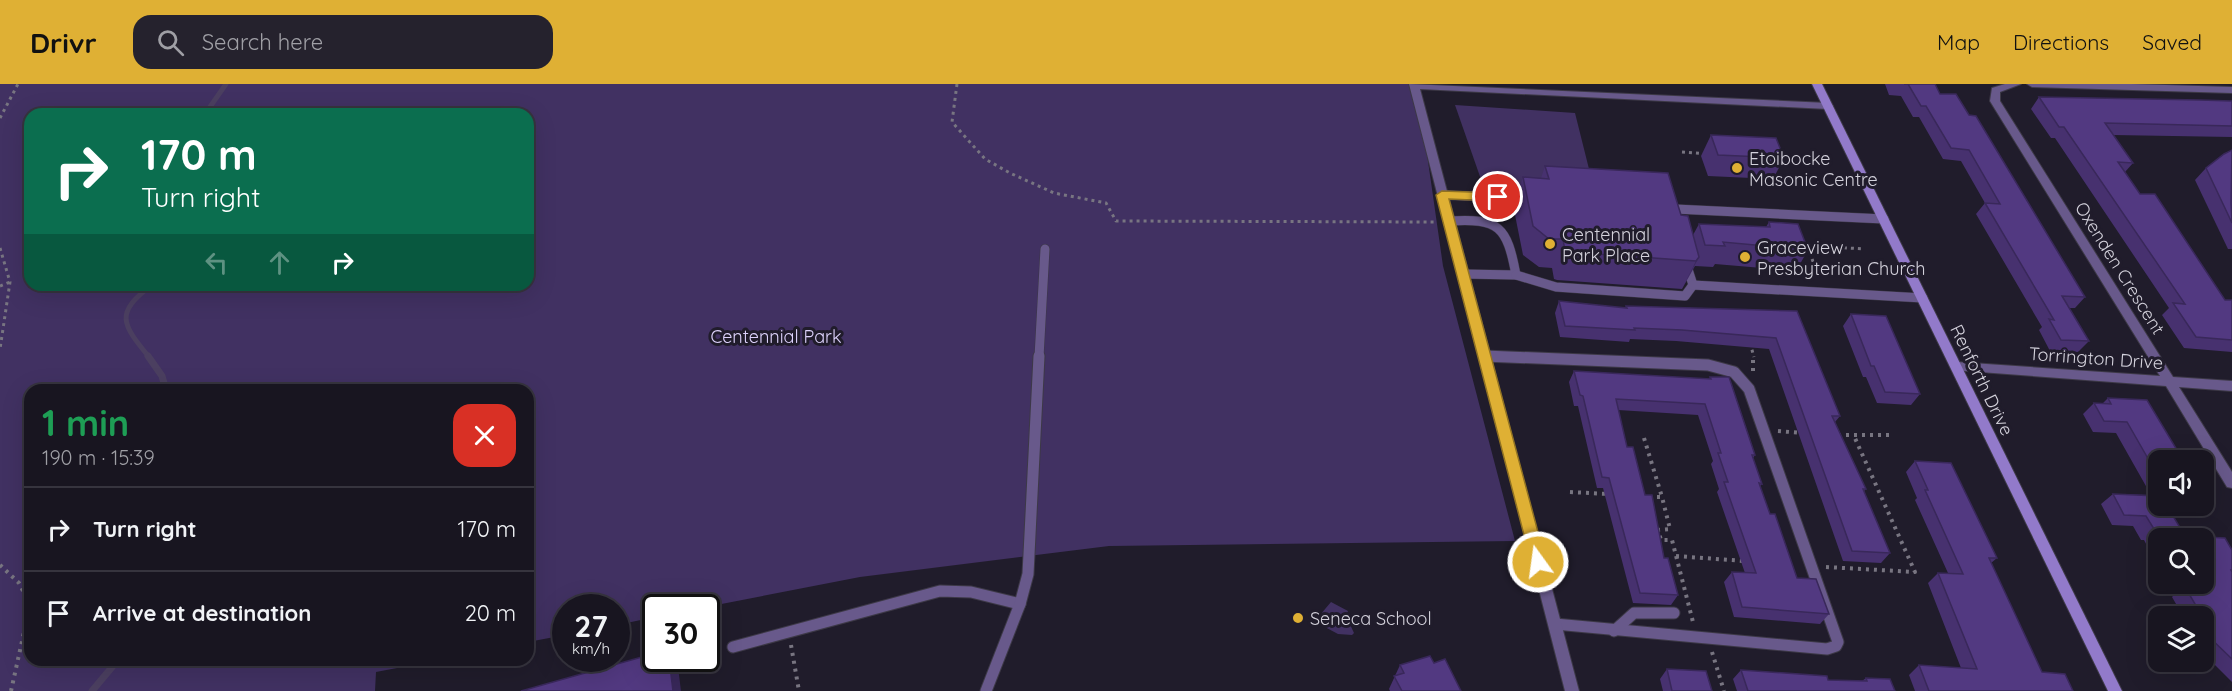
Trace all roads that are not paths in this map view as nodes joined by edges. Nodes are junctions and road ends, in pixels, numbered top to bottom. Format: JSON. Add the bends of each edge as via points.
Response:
{"nodes":[{"id":1,"x":1817,"y":84,"type":"edge"},
{"id":2,"x":2016,"y":84,"type":"edge"},
{"id":3,"x":2032,"y":84,"type":"edge"},
{"id":4,"x":1414,"y":85,"type":"edge"},
{"id":5,"x":2174,"y":86,"type":"edge"},
{"id":6,"x":2232,"y":90,"type":"edge"},
{"id":7,"x":1828,"y":106,"type":"junction"},
{"id":8,"x":1442,"y":195,"type":"junction"},
{"id":9,"x":1498,"y":197,"type":"dead end"},
{"id":10,"x":1884,"y":219,"type":"junction"},
{"id":11,"x":1449,"y":221,"type":"junction"},
{"id":12,"x":1674,"y":224,"type":"edge"},
{"id":13,"x":1045,"y":249,"type":"dead end"},
{"id":14,"x":1683,"y":255,"type":"edge"},
{"id":15,"x":1463,"y":274,"type":"junction"},
{"id":16,"x":1516,"y":275,"type":"junction"},
{"id":17,"x":1693,"y":285,"type":"junction"},
{"id":18,"x":1923,"y":298,"type":"junction"},
{"id":19,"x":1484,"y":356,"type":"junction"},
{"id":20,"x":1957,"y":367,"type":"junction"},
{"id":21,"x":2169,"y":381,"type":"junction"},
{"id":22,"x":2232,"y":386,"type":"edge"},
{"id":23,"x":2232,"y":483,"type":"edge"},
{"id":24,"x":1020,"y":604,"type":"junction"},
{"id":25,"x":1674,"y":613,"type":"dead end"},
{"id":26,"x":1555,"y":624,"type":"junction"},
{"id":27,"x":1614,"y":631,"type":"junction"},
{"id":28,"x":733,"y":647,"type":"dead end"},
{"id":29,"x":986,"y":691,"type":"edge"},
{"id":30,"x":1572,"y":691,"type":"edge"},
{"id":31,"x":2115,"y":691,"type":"edge"}],
"edges":[{"from":1,"to":7,"type":"main road","name":"Renforth Drive"},
{"from":2,"to":21,"type":"street","name":"Oxenden Crescent","via":[[1995,90],[1995,101]]},
{"from":3,"to":5,"type":"street"},
{"from":4,"to":7,"type":"street"},
{"from":4,"to":8,"type":"street"},
{"from":5,"to":6,"type":"street"},
{"from":7,"to":10,"type":"main road","name":"Renforth Drive"},
{"from":8,"to":9,"type":"lane"},
{"from":8,"to":11,"type":"street"},
{"from":10,"to":12,"type":"lane","via":[[1675,210],[1671,214]]},
{"from":10,"to":18,"type":"main road","name":"Renforth Drive"},
{"from":11,"to":15,"type":"street"},
{"from":11,"to":16,"type":"lane","via":[[1495,223],[1505,232]]},
{"from":13,"to":24,"type":"lane","via":[[1028,574]]},
{"from":14,"to":17,"type":"lane"},
{"from":15,"to":16,"type":"lane"},
{"from":15,"to":19,"type":"street"},
{"from":16,"to":17,"type":"lane","via":[[1556,287],[1685,296]]},
{"from":17,"to":18,"type":"lane"},
{"from":18,"to":20,"type":"main road","name":"Renforth Drive"},
{"from":19,"to":26,"type":"street"},
{"from":19,"to":27,"type":"lane","via":[[1708,365],[1734,372],[1749,389],[1837,637],[1836,646],[1827,649]]},
{"from":20,"to":21,"type":"street","name":"Torrington Drive"},
{"from":20,"to":31,"type":"main road","name":"Renforth Drive"},
{"from":21,"to":22,"type":"street","name":"Torrington Drive"},
{"from":21,"to":23,"type":"street","name":"Oxenden Crescent"},
{"from":24,"to":28,"type":"lane","via":[[971,592],[940,591]]},
{"from":24,"to":29,"type":"lane"},
{"from":25,"to":27,"type":"lane","via":[[1634,613]]},
{"from":26,"to":27,"type":"lane"},
{"from":26,"to":30,"type":"street"}]}
